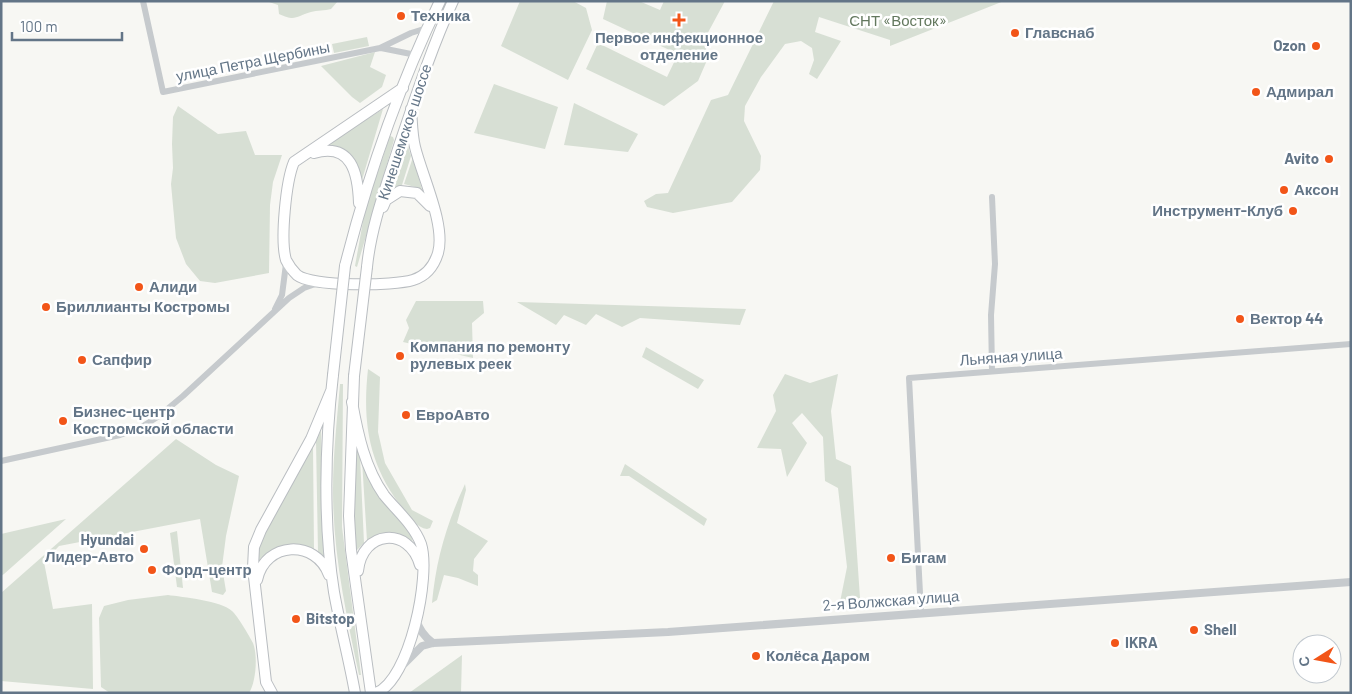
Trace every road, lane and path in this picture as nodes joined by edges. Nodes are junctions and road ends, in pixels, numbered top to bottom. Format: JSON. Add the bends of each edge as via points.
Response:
{"nodes":[{"id":1,"x":142,"y":1,"type":"edge"},
{"id":2,"x":440,"y":1,"type":"edge"},
{"id":3,"x":453,"y":1,"type":"edge"},
{"id":4,"x":427,"y":28,"type":"junction"},
{"id":5,"x":380,"y":48,"type":"junction"},
{"id":6,"x":416,"y":55,"type":"junction"},
{"id":7,"x":402,"y":88,"type":"junction"},
{"id":8,"x":411,"y":109,"type":"junction"},
{"id":9,"x":306,"y":155,"type":"junction"},
{"id":10,"x":992,"y":197,"type":"dead end"},
{"id":11,"x":360,"y":208,"type":"junction"},
{"id":12,"x":434,"y":210,"type":"junction"},
{"id":13,"x":375,"y":224,"type":"junction"},
{"id":14,"x":286,"y":260,"type":"junction"},
{"id":15,"x":318,"y":283,"type":"junction"},
{"id":16,"x":273,"y":313,"type":"junction"},
{"id":17,"x":1351,"y":344,"type":"edge"},
{"id":18,"x":992,"y":371,"type":"junction"},
{"id":19,"x":331,"y":392,"type":"junction"},
{"id":20,"x":352,"y":402,"type":"junction"},
{"id":21,"x":1,"y":461,"type":"edge"},
{"id":22,"x":423,"y":573,"type":"junction"},
{"id":23,"x":1351,"y":582,"type":"edge"},
{"id":24,"x":356,"y":585,"type":"junction"},
{"id":25,"x":255,"y":586,"type":"junction"},
{"id":26,"x":334,"y":591,"type":"junction"},
{"id":27,"x":921,"y":613,"type":"junction"},
{"id":28,"x":416,"y":617,"type":"junction"},
{"id":29,"x":433,"y":643,"type":"junction"},
{"id":30,"x":401,"y":667,"type":"junction"},
{"id":31,"x":272,"y":693,"type":"edge"},
{"id":32,"x":355,"y":693,"type":"edge"},
{"id":33,"x":371,"y":693,"type":"edge"},
{"id":34,"x":376,"y":693,"type":"edge"}],
"edges":[{"from":1,"to":5,"type":"street","name":"улица Петра Щербины","via":[[163,92]]},
{"from":2,"to":4,"type":"main road","name":"Кинешемское шоссе"},
{"from":3,"to":8,"type":"main road","name":"Кинешемское шоссе"},
{"from":4,"to":5,"type":"street","name":"улица Петра Щербины"},
{"from":4,"to":6,"type":"main road","name":"Кинешемское шоссе"},
{"from":5,"to":6,"type":"street","name":"улица Петра Щербины"},
{"from":6,"to":7,"type":"main road","name":"Кинешемское шоссе"},
{"from":7,"to":9,"type":"main road"},
{"from":7,"to":11,"type":"main road","name":"Кинешемское шоссе"},
{"from":8,"to":12,"type":"main road","via":[[415,146]]},
{"from":8,"to":13,"type":"main road","name":"Кинешемское шоссе"},
{"from":9,"to":11,"type":"main road","via":[[323,150],[347,158],[356,172]]},
{"from":9,"to":14,"type":"main road","via":[[294,162],[288,177]]},
{"from":10,"to":18,"type":"street","via":[[996,264],[991,315]]},
{"from":11,"to":19,"type":"main road","bridge":true,"via":[[346,266]]},
{"from":12,"to":13,"type":"main road","via":[[417,193],[400,191],[386,200]]},
{"from":12,"to":15,"type":"main road","via":[[441,240],[434,264],[426,273],[413,280],[377,284]]},
{"from":13,"to":20,"type":"main road","name":"Кинешемское шоссе","bridge":true,"via":[[366,267]]},
{"from":14,"to":15,"type":"main road","via":[[296,274]]},
{"from":14,"to":16,"type":"street","via":[[282,295]]},
{"from":15,"to":16,"type":"street","via":[[304,288]]},
{"from":16,"to":21,"type":"street","via":[[183,396],[140,428]]},
{"from":17,"to":18,"type":"street","name":"Льняная улица"},
{"from":18,"to":27,"type":"street","name":"Льняная улица","via":[[908,378]]},
{"from":19,"to":25,"type":"main road","via":[[311,439],[254,547]]},
{"from":19,"to":26,"type":"main road","via":[[327,491]]},
{"from":20,"to":22,"type":"main road","via":[[371,472],[417,537],[423,557]]},
{"from":20,"to":24,"type":"main road","via":[[349,516]]},
{"from":22,"to":24,"type":"main road","via":[[419,559],[408,545],[392,538],[382,539],[368,546],[359,558]]},
{"from":22,"to":28,"type":"main road"},
{"from":23,"to":27,"type":"street","name":"2-я Волжская улица"},
{"from":24,"to":33,"type":"main road"},
{"from":25,"to":26,"type":"main road","via":[[264,561],[274,553],[298,550],[322,561]]},
{"from":25,"to":31,"type":"main road","via":[[266,682]]},
{"from":26,"to":32,"type":"main road"},
{"from":27,"to":29,"type":"street","name":"2-я Волжская улица","via":[[668,632]]},
{"from":28,"to":29,"type":"street","via":[[426,639]]},
{"from":28,"to":30,"type":"main road"},
{"from":29,"to":30,"type":"street","via":[[422,646]]},
{"from":30,"to":34,"type":"main road","via":[[388,686]]}]}
